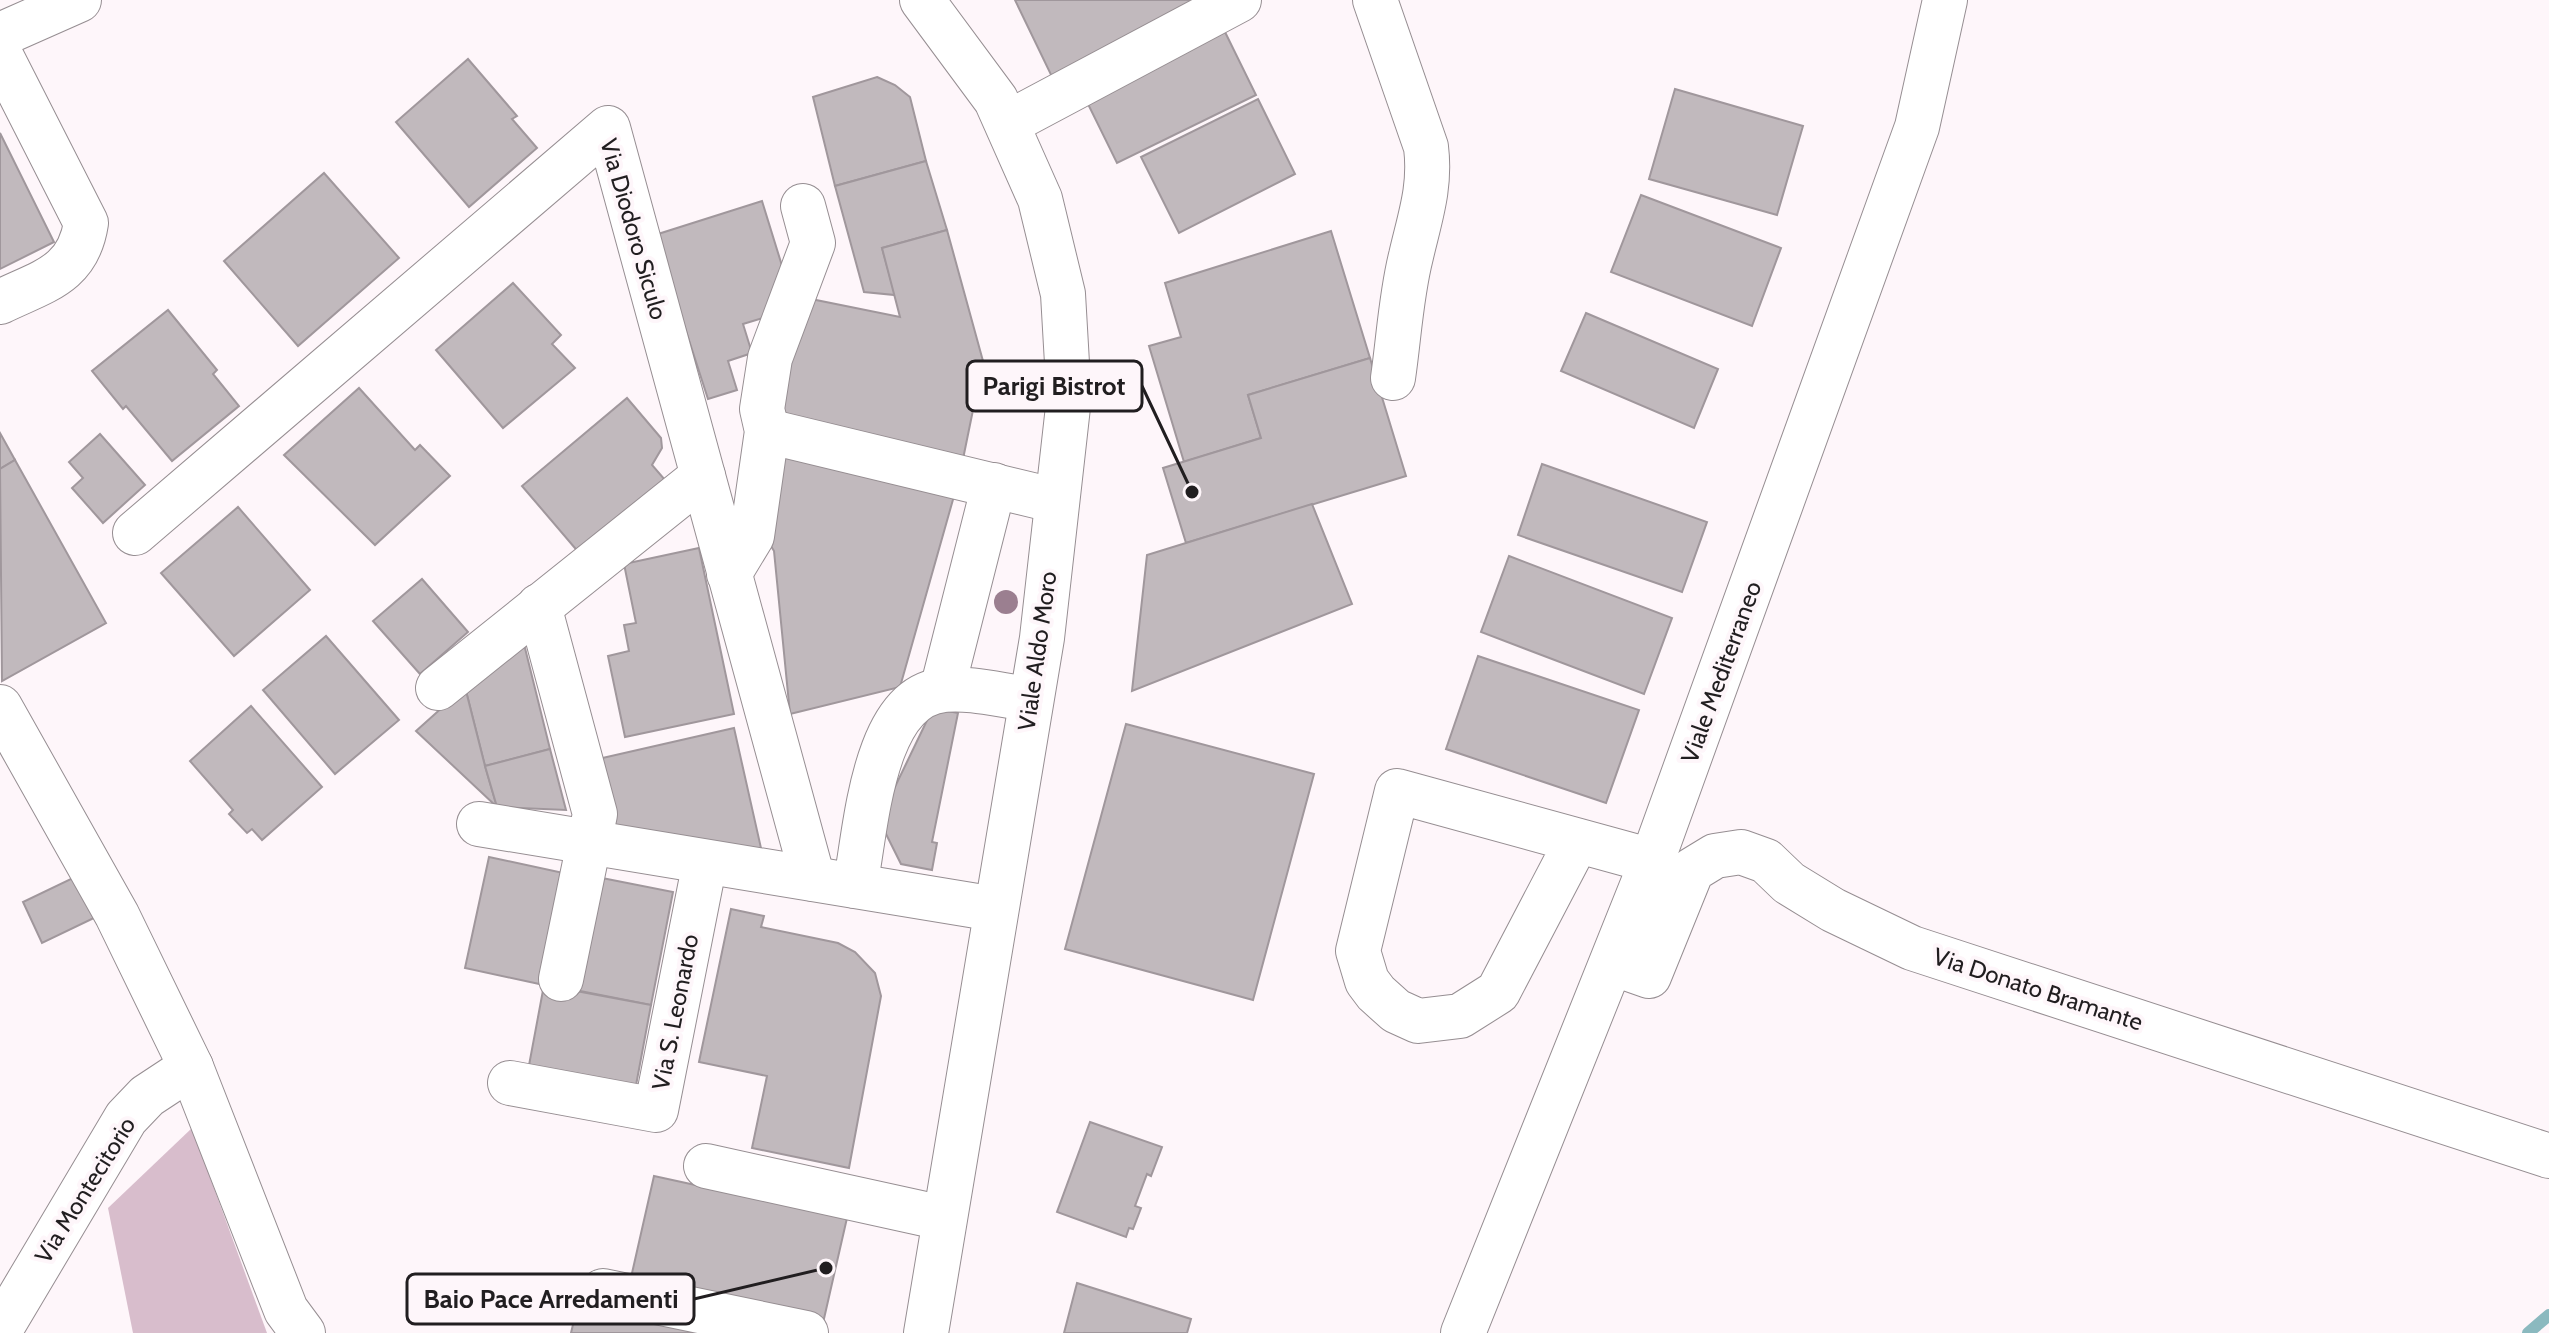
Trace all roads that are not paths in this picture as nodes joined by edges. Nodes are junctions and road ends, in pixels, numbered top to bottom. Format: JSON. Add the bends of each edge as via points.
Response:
{"nodes":[{"id":1,"x":79,"y":0,"type":"edge"},
{"id":2,"x":922,"y":0,"type":"edge"},
{"id":3,"x":1239,"y":0,"type":"edge"},
{"id":4,"x":1375,"y":0,"type":"edge"},
{"id":5,"x":1945,"y":0,"type":"edge"},
{"id":6,"x":0,"y":35,"type":"edge"},
{"id":7,"x":0,"y":54,"type":"edge"},
{"id":8,"x":1008,"y":123,"type":"junction"},
{"id":9,"x":803,"y":206,"type":"dead end"},
{"id":10,"x":0,"y":302,"type":"edge"},
{"id":11,"x":1393,"y":378,"type":"dead end"},
{"id":12,"x":767,"y":431,"type":"junction"},
{"id":13,"x":703,"y":476,"type":"junction"},
{"id":14,"x":994,"y":485,"type":"junction"},
{"id":15,"x":1057,"y":501,"type":"junction"},
{"id":16,"x":135,"y":533,"type":"dead end"},
{"id":17,"x":729,"y":574,"type":"junction"},
{"id":18,"x":539,"y":606,"type":"junction"},
{"id":19,"x":438,"y":688,"type":"dead end"},
{"id":20,"x":942,"y":690,"type":"junction"},
{"id":21,"x":1031,"y":699,"type":"junction"},
{"id":22,"x":0,"y":707,"type":"edge"},
{"id":23,"x":479,"y":824,"type":"dead end"},
{"id":24,"x":1577,"y":841,"type":"junction"},
{"id":25,"x":591,"y":843,"type":"junction"},
{"id":26,"x":1652,"y":861,"type":"junction"},
{"id":27,"x":705,"y":862,"type":"junction"},
{"id":28,"x":813,"y":879,"type":"junction"},
{"id":29,"x":855,"y":886,"type":"junction"},
{"id":30,"x":995,"y":909,"type":"junction"},
{"id":31,"x":1612,"y":963,"type":"junction"},
{"id":32,"x":561,"y":979,"type":"dead end"},
{"id":33,"x":191,"y":1067,"type":"junction"},
{"id":34,"x":510,"y":1083,"type":"dead end"},
{"id":35,"x":2549,"y":1156,"type":"edge"},
{"id":36,"x":706,"y":1166,"type":"dead end"},
{"id":37,"x":943,"y":1218,"type":"junction"},
{"id":38,"x":603,"y":1291,"type":"dead end"},
{"id":39,"x":0,"y":1330,"type":"edge"},
{"id":40,"x":303,"y":1333,"type":"edge"},
{"id":41,"x":806,"y":1333,"type":"edge"},
{"id":42,"x":926,"y":1333,"type":"edge"},
{"id":43,"x":1463,"y":1333,"type":"edge"}],
"edges":[{"from":1,"to":6,"type":"street"},
{"from":2,"to":8,"type":"street","name":"Viale Aldo Moro","via":[[967,57]]},
{"from":3,"to":8,"type":"street"},
{"from":4,"to":11,"type":"street","via":[[1429,168]]},
{"from":5,"to":26,"type":"street","name":"Viale Mediterraneo","via":[[1917,127]]},
{"from":7,"to":10,"type":"street","via":[[86,223],[82,247],[64,271]]},
{"from":8,"to":15,"type":"street","name":"Viale Aldo Moro","via":[[1040,199],[1063,294],[1069,398]]},
{"from":9,"to":12,"type":"street","via":[[813,243],[770,358],[762,409]]},
{"from":12,"to":14,"type":"street"},
{"from":12,"to":17,"type":"street","via":[[752,536]]},
{"from":13,"to":16,"type":"street","name":"Via Diodoro Siculo","via":[[608,128]]},
{"from":13,"to":17,"type":"street","name":"Via Diodoro Siculo"},
{"from":13,"to":18,"type":"street"},
{"from":14,"to":15,"type":"street"},
{"from":14,"to":20,"type":"street"},
{"from":15,"to":21,"type":"street","name":"Viale Aldo Moro"},
{"from":17,"to":28,"type":"street","name":"Via Diodoro Siculo"},
{"from":18,"to":19,"type":"street"},
{"from":18,"to":25,"type":"street","via":[[595,814]]},
{"from":20,"to":21,"type":"street"},
{"from":20,"to":29,"type":"street","via":[[905,710],[884,743]]},
{"from":21,"to":30,"type":"street","name":"Viale Aldo Moro"},
{"from":22,"to":33,"type":"street","via":[[117,915]]},
{"from":23,"to":25,"type":"street"},
{"from":24,"to":24,"type":"street","via":[[1506,983],[1474,1010],[1446,1020],[1418,1021],[1386,1004],[1367,981],[1358,951],[1397,791]]},
{"from":24,"to":26,"type":"street"},
{"from":25,"to":27,"type":"street"},
{"from":25,"to":32,"type":"street"},
{"from":26,"to":31,"type":"street","name":"Viale Mediterraneo"},
{"from":27,"to":28,"type":"street"},
{"from":27,"to":34,"type":"street","name":"Via S. Leonardo","via":[[656,1110]]},
{"from":28,"to":29,"type":"street"},
{"from":29,"to":30,"type":"street"},
{"from":30,"to":37,"type":"street","name":"Viale Aldo Moro"},
{"from":31,"to":35,"type":"street","name":"Via Donato Bramante","via":[[1649,976],[1692,870],[1715,856],[1741,852],[1766,861],[1789,883],[1833,910],[1912,948]]},
{"from":31,"to":43,"type":"street","name":"Viale Mediterraneo"},
{"from":33,"to":39,"type":"street","name":"Via Montecitorio","via":[[147,1096],[126,1118]]},
{"from":33,"to":40,"type":"street","via":[[286,1310]]},
{"from":36,"to":37,"type":"street"},
{"from":37,"to":42,"type":"street","name":"Viale Aldo Moro"},
{"from":38,"to":41,"type":"street"}]}
